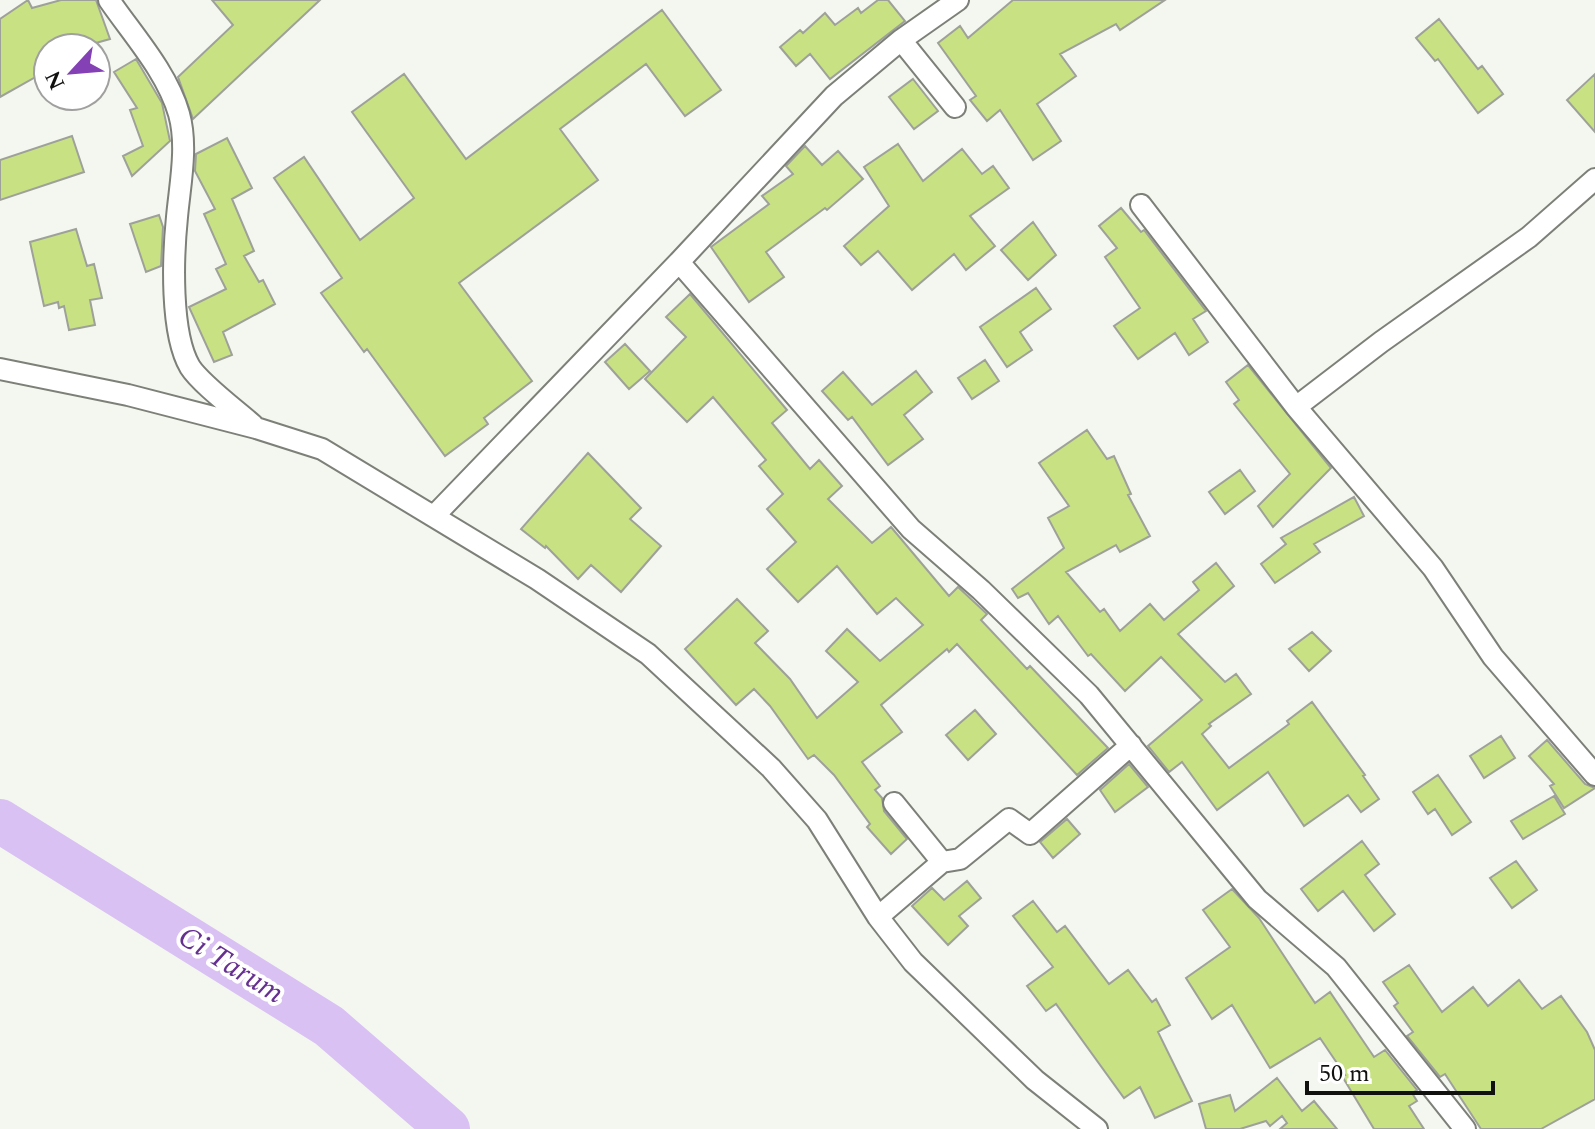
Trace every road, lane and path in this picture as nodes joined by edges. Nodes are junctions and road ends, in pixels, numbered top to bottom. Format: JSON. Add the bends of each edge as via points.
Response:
{"nodes":[{"id":1,"x":109,"y":0,"type":"edge"},
{"id":2,"x":958,"y":0,"type":"edge"},
{"id":3,"x":901,"y":40,"type":"junction"},
{"id":4,"x":955,"y":107,"type":"dead end"},
{"id":5,"x":1595,"y":179,"type":"edge"},
{"id":6,"x":1141,"y":205,"type":"dead end"},
{"id":7,"x":679,"y":262,"type":"junction"},
{"id":8,"x":0,"y":369,"type":"edge"},
{"id":9,"x":1296,"y":407,"type":"junction"},
{"id":10,"x":256,"y":428,"type":"junction"},
{"id":11,"x":434,"y":516,"type":"junction"},
{"id":12,"x":1131,"y":745,"type":"junction"},
{"id":13,"x":1595,"y":775,"type":"edge"},
{"id":14,"x":894,"y":803,"type":"dead end"},
{"id":15,"x":942,"y":862,"type":"junction"},
{"id":16,"x":878,"y":917,"type":"junction"},
{"id":17,"x":1097,"y":1129,"type":"edge"},
{"id":18,"x":1465,"y":1129,"type":"edge"}],
"edges":[{"from":1,"to":10,"type":"street","via":[[166,82],[179,115],[182,169],[175,291],[180,347],[192,370]]},
{"from":2,"to":3,"type":"street"},
{"from":3,"to":4,"type":"street"},
{"from":3,"to":7,"type":"street","via":[[834,96]]},
{"from":5,"to":9,"type":"street","via":[[1529,237]]},
{"from":6,"to":9,"type":"street"},
{"from":7,"to":11,"type":"street"},
{"from":7,"to":12,"type":"street","via":[[911,529],[1078,684]]},
{"from":8,"to":10,"type":"street"},
{"from":9,"to":13,"type":"street","via":[[1433,568],[1493,657]]},
{"from":10,"to":11,"type":"street","via":[[322,449]]},
{"from":11,"to":16,"type":"street","via":[[537,579],[659,665],[771,768],[817,820]]},
{"from":12,"to":15,"type":"street","via":[[1030,834],[1009,819],[960,859]]},
{"from":12,"to":18,"type":"street","via":[[1257,899],[1336,967]]},
{"from":14,"to":15,"type":"street"},
{"from":15,"to":16,"type":"street"},
{"from":16,"to":17,"type":"street","via":[[954,1002],[1035,1080]]}]}
